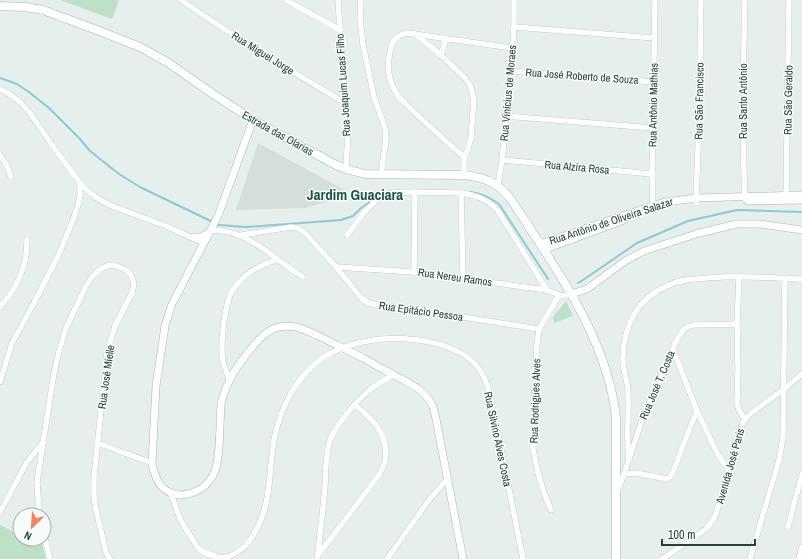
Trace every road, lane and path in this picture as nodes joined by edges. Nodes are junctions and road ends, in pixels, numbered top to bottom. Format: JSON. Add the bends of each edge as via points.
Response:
{"nodes":[{"id":1,"x":181,"y":0,"type":"edge"},
{"id":2,"x":286,"y":0,"type":"edge"},
{"id":3,"x":338,"y":0,"type":"edge"},
{"id":4,"x":361,"y":0,"type":"edge"},
{"id":5,"x":514,"y":0,"type":"edge"},
{"id":6,"x":655,"y":0,"type":"edge"},
{"id":7,"x":700,"y":0,"type":"edge"},
{"id":8,"x":745,"y":0,"type":"edge"},
{"id":9,"x":789,"y":0,"type":"edge"},
{"id":10,"x":0,"y":6,"type":"edge"},
{"id":11,"x":514,"y":27,"type":"junction"},
{"id":12,"x":340,"y":30,"type":"junction"},
{"id":13,"x":414,"y":34,"type":"junction"},
{"id":14,"x":446,"y":38,"type":"junction"},
{"id":15,"x":654,"y":38,"type":"junction"},
{"id":16,"x":512,"y":48,"type":"junction"},
{"id":17,"x":441,"y":55,"type":"junction"},
{"id":18,"x":511,"y":71,"type":"junction"},
{"id":19,"x":654,"y":82,"type":"junction"},
{"id":20,"x":0,"y":89,"type":"edge"},
{"id":21,"x":347,"y":104,"type":"junction"},
{"id":22,"x":506,"y":116,"type":"junction"},
{"id":23,"x":253,"y":120,"type":"junction"},
{"id":24,"x":653,"y":128,"type":"junction"},
{"id":25,"x":0,"y":155,"type":"edge"},
{"id":26,"x":464,"y":157,"type":"junction"},
{"id":27,"x":502,"y":160,"type":"junction"},
{"id":28,"x":346,"y":169,"type":"junction"},
{"id":29,"x":652,"y":174,"type":"junction"},
{"id":30,"x":381,"y":175,"type":"junction"},
{"id":31,"x":464,"y":176,"type":"junction"},
{"id":32,"x":11,"y":177,"type":"dead end"},
{"id":33,"x":80,"y":183,"type":"junction"},
{"id":34,"x":498,"y":186,"type":"junction"},
{"id":35,"x":415,"y":192,"type":"junction"},
{"id":36,"x":461,"y":193,"type":"junction"},
{"id":37,"x":802,"y":195,"type":"edge"},
{"id":38,"x":786,"y":198,"type":"junction"},
{"id":39,"x":744,"y":199,"type":"junction"},
{"id":40,"x":696,"y":200,"type":"junction"},
{"id":41,"x":802,"y":200,"type":"edge"},
{"id":42,"x":653,"y":208,"type":"junction"},
{"id":43,"x":211,"y":230,"type":"junction"},
{"id":44,"x":802,"y":230,"type":"edge"},
{"id":45,"x":241,"y":235,"type":"junction"},
{"id":46,"x":347,"y":235,"type":"dead end"},
{"id":47,"x":27,"y":239,"type":"dead end"},
{"id":48,"x":199,"y":242,"type":"junction"},
{"id":49,"x":542,"y":247,"type":"junction"},
{"id":50,"x":278,"y":259,"type":"junction"},
{"id":51,"x":336,"y":266,"type":"junction"},
{"id":52,"x":414,"y":272,"type":"junction"},
{"id":53,"x":303,"y":276,"type":"dead end"},
{"id":54,"x":739,"y":277,"type":"junction"},
{"id":55,"x":463,"y":278,"type":"junction"},
{"id":56,"x":785,"y":278,"type":"junction"},
{"id":57,"x":802,"y":279,"type":"edge"},
{"id":58,"x":546,"y":290,"type":"junction"},
{"id":59,"x":571,"y":294,"type":"junction"},
{"id":60,"x":559,"y":295,"type":"junction"},
{"id":61,"x":0,"y":307,"type":"edge"},
{"id":62,"x":737,"y":324,"type":"junction"},
{"id":63,"x":538,"y":329,"type":"junction"},
{"id":64,"x":343,"y":348,"type":"junction"},
{"id":65,"x":673,"y":349,"type":"junction"},
{"id":66,"x":393,"y":374,"type":"junction"},
{"id":67,"x":802,"y":374,"type":"edge"},
{"id":68,"x":230,"y":379,"type":"junction"},
{"id":69,"x":0,"y":382,"type":"edge"},
{"id":70,"x":784,"y":389,"type":"junction"},
{"id":71,"x":355,"y":405,"type":"junction"},
{"id":72,"x":697,"y":411,"type":"junction"},
{"id":73,"x":745,"y":418,"type":"junction"},
{"id":74,"x":44,"y":440,"type":"junction"},
{"id":75,"x":97,"y":444,"type":"junction"},
{"id":76,"x":629,"y":459,"type":"junction"},
{"id":77,"x":152,"y":463,"type":"junction"},
{"id":78,"x":729,"y":470,"type":"junction"},
{"id":79,"x":624,"y":474,"type":"junction"},
{"id":80,"x":802,"y":474,"type":"edge"},
{"id":81,"x":447,"y":479,"type":"junction"},
{"id":82,"x":171,"y":494,"type":"junction"},
{"id":83,"x":616,"y":494,"type":"junction"},
{"id":84,"x":39,"y":507,"type":"edge"},
{"id":85,"x":550,"y":510,"type":"dead end"},
{"id":86,"x":0,"y":512,"type":"edge"},
{"id":87,"x":788,"y":527,"type":"dead end"},
{"id":88,"x":47,"y":547,"type":"edge"},
{"id":89,"x":802,"y":547,"type":"edge"},
{"id":90,"x":317,"y":557,"type":"edge"},
{"id":91,"x":50,"y":559,"type":"edge"},
{"id":92,"x":110,"y":559,"type":"edge"},
{"id":93,"x":387,"y":559,"type":"edge"},
{"id":94,"x":462,"y":559,"type":"edge"},
{"id":95,"x":522,"y":559,"type":"edge"},
{"id":96,"x":616,"y":559,"type":"edge"},
{"id":97,"x":662,"y":559,"type":"edge"},
{"id":98,"x":750,"y":559,"type":"edge"},
{"id":99,"x":799,"y":559,"type":"edge"}],
"edges":[{"from":1,"to":21,"type":"street","name":"Rua Miguel Jorge"},
{"from":2,"to":12,"type":"street"},
{"from":3,"to":12,"type":"street","name":"Rua Joaquim Lucas Filho"},
{"from":4,"to":30,"type":"street","via":[[363,44],[374,97],[385,128]]},
{"from":5,"to":11,"type":"street","name":"Rua Vinícius de Moraes"},
{"from":6,"to":15,"type":"street","name":"Rua Antônio Mathias"},
{"from":7,"to":40,"type":"street","name":"Rua São Francisco"},
{"from":8,"to":39,"type":"street","name":"Rua Santo Antônio"},
{"from":9,"to":38,"type":"street","name":"Rua São Geraldo"},
{"from":10,"to":23,"type":"main road","name":"Estrada das Olarias","via":[[43,10],[140,47],[167,62]]},
{"from":11,"to":15,"type":"street"},
{"from":11,"to":16,"type":"street","name":"Rua Vinícius de Moraes"},
{"from":12,"to":21,"type":"street","name":"Rua Joaquim Lucas Filho"},
{"from":13,"to":14,"type":"street"},
{"from":13,"to":17,"type":"street"},
{"from":13,"to":26,"type":"street","via":[[398,35],[390,49],[389,72],[395,92]]},
{"from":14,"to":16,"type":"street"},
{"from":14,"to":17,"type":"street"},
{"from":15,"to":19,"type":"street","name":"Rua Antônio Mathias"},
{"from":16,"to":18,"type":"street","name":"Rua Vinícius de Moraes"},
{"from":17,"to":26,"type":"street","via":[[465,78],[474,100],[471,137]]},
{"from":18,"to":19,"type":"street","name":"Rua José Roberto de Souza"},
{"from":18,"to":22,"type":"street","name":"Rua Vinícius de Moraes"},
{"from":19,"to":24,"type":"street","name":"Rua Antônio Mathias"},
{"from":20,"to":33,"type":"street","via":[[17,100],[30,113]]},
{"from":21,"to":28,"type":"street","name":"Rua Joaquim Lucas Filho"},
{"from":22,"to":24,"type":"street"},
{"from":22,"to":27,"type":"street","name":"Rua Vinícius de Moraes"},
{"from":23,"to":28,"type":"main road","name":"Estrada das Olarias"},
{"from":23,"to":43,"type":"street"},
{"from":24,"to":29,"type":"street","name":"Rua Antônio Mathias"},
{"from":25,"to":32,"type":"street"},
{"from":26,"to":31,"type":"street"},
{"from":27,"to":29,"type":"street","name":"Rua Alzira Rosa"},
{"from":27,"to":34,"type":"street","name":"Rua Vinícius de Moraes"},
{"from":28,"to":30,"type":"main road","name":"Estrada das Olarias"},
{"from":29,"to":42,"type":"street","name":"Rua Antônio Mathias"},
{"from":30,"to":31,"type":"main road","name":"Estrada das Olarias"},
{"from":31,"to":34,"type":"main road","name":"Estrada das Olarias","via":[[483,179]]},
{"from":33,"to":48,"type":"street","via":[[100,200]]},
{"from":33,"to":69,"type":"street","via":[[80,195],[73,220],[58,256],[12,343]]},
{"from":34,"to":49,"type":"main road","name":"Estrada das Olarias","via":[[510,198]]},
{"from":35,"to":36,"type":"street"},
{"from":35,"to":46,"type":"street","via":[[394,192],[378,199]]},
{"from":35,"to":52,"type":"street"},
{"from":36,"to":55,"type":"street"},
{"from":36,"to":58,"type":"street","via":[[479,196],[498,211]]},
{"from":37,"to":38,"type":"street","name":"Rua Antônio de Oliveira Salazar"},
{"from":38,"to":39,"type":"street","name":"Rua Antônio de Oliveira Salazar"},
{"from":38,"to":41,"type":"street","name":"Rua Antônio de Oliveira Salazar"},
{"from":39,"to":40,"type":"street","name":"Rua Antônio de Oliveira Salazar"},
{"from":40,"to":42,"type":"street","name":"Rua Antônio de Oliveira Salazar","via":[[680,200]]},
{"from":42,"to":49,"type":"street","name":"Rua Antônio de Oliveira Salazar"},
{"from":43,"to":45,"type":"street"},
{"from":43,"to":48,"type":"street"},
{"from":43,"to":48,"type":"street","via":[[201,237]]},
{"from":44,"to":59,"type":"street","via":[[760,224],[737,224],[699,233],[644,251],[625,261],[587,289]]},
{"from":45,"to":50,"type":"street"},
{"from":45,"to":51,"type":"street","name":"Rua Epitácio Pessoa","via":[[298,228]]},
{"from":47,"to":61,"type":"street","via":[[24,266],[13,289]]},
{"from":48,"to":77,"type":"street","via":[[165,326],[156,386]]},
{"from":49,"to":59,"type":"main road","name":"Estrada das Olarias"},
{"from":50,"to":53,"type":"street"},
{"from":50,"to":68,"type":"street","via":[[259,266],[241,279],[229,297],[224,324],[223,361]]},
{"from":51,"to":52,"type":"street","name":"Rua Nereu Ramos"},
{"from":51,"to":63,"type":"street","name":"Rua Epitácio Pessoa","via":[[362,299],[369,303]]},
{"from":52,"to":55,"type":"street","name":"Rua Nereu Ramos"},
{"from":54,"to":56,"type":"street"},
{"from":54,"to":62,"type":"street"},
{"from":54,"to":76,"type":"street","via":[[679,281],[653,294],[632,317],[622,358],[628,392]]},
{"from":55,"to":58,"type":"street","name":"Rua Nereu Ramos"},
{"from":56,"to":57,"type":"street"},
{"from":56,"to":70,"type":"street"},
{"from":58,"to":60,"type":"street","name":"Rua Nereu Ramos"},
{"from":59,"to":60,"type":"street","name":"Rua Nereu Ramos"},
{"from":59,"to":83,"type":"main road","name":"Estrada das Olarias","via":[[592,334],[613,395],[616,418]]},
{"from":60,"to":63,"type":"street","name":"Rua Rodrigues Alves"},
{"from":62,"to":65,"type":"street","name":"Rua José T. Costa","via":[[701,324],[687,327]]},
{"from":62,"to":73,"type":"street","via":[[737,403],[738,410]]},
{"from":63,"to":85,"type":"street","name":"Rua Rodrigues Alves","via":[[533,449]]},
{"from":64,"to":66,"type":"street"},
{"from":64,"to":68,"type":"street","via":[[297,327],[277,328],[265,333],[256,342]]},
{"from":64,"to":82,"type":"street","name":"Rua Silvino Alves Costa","via":[[326,355],[314,365],[299,382],[287,402],[275,435],[264,512],[251,540],[242,549],[231,556],[220,558],[206,554],[198,548],[180,518]]},
{"from":64,"to":95,"type":"street","name":"Rua Silvino Alves Costa","via":[[385,339],[427,341],[450,348],[467,357],[481,371],[488,387]]},
{"from":65,"to":72,"type":"street"},
{"from":65,"to":76,"type":"street","name":"Rua José T. Costa","via":[[643,417]]},
{"from":66,"to":71,"type":"street","via":[[367,392]]},
{"from":66,"to":81,"type":"street","via":[[417,388],[433,407]]},
{"from":67,"to":70,"type":"street","name":"Avenida José Paris"},
{"from":68,"to":82,"type":"street","via":[[222,404],[217,462],[210,480],[196,492],[187,495]]},
{"from":70,"to":73,"type":"street","name":"Avenida José Paris"},
{"from":70,"to":98,"type":"street","via":[[782,449]]},
{"from":71,"to":90,"type":"street","via":[[336,429],[328,448]]},
{"from":71,"to":90,"type":"street","via":[[372,420],[383,439],[386,448],[384,466]]},
{"from":72,"to":78,"type":"street","via":[[718,455]]},
{"from":72,"to":79,"type":"street","via":[[671,476],[667,479],[643,473]]},
{"from":73,"to":78,"type":"street","name":"Avenida José Paris"},
{"from":74,"to":75,"type":"street","name":"Rua José Mielle","via":[[54,372],[66,328],[92,277],[102,268],[114,265],[126,270],[134,284],[115,326],[107,353]]},
{"from":74,"to":84,"type":"street","name":"Rua José Mielle","via":[[37,482]]},
{"from":74,"to":86,"type":"street","via":[[27,462]]},
{"from":75,"to":77,"type":"street"},
{"from":75,"to":92,"type":"street","name":"Rua José Mielle","via":[[94,496],[106,552]]},
{"from":76,"to":79,"type":"street","name":"Rua José T. Costa"},
{"from":77,"to":82,"type":"street","via":[[156,479]]},
{"from":78,"to":97,"type":"street","name":"Avenida José Paris","via":[[715,516],[710,524]]},
{"from":79,"to":83,"type":"street","name":"Rua José T. Costa"},
{"from":80,"to":87,"type":"street"},
{"from":81,"to":93,"type":"street"},
{"from":81,"to":94,"type":"street"},
{"from":83,"to":96,"type":"main road","name":"Estrada das Olarias"},
{"from":88,"to":91,"type":"street"},
{"from":89,"to":99,"type":"street"}]}
